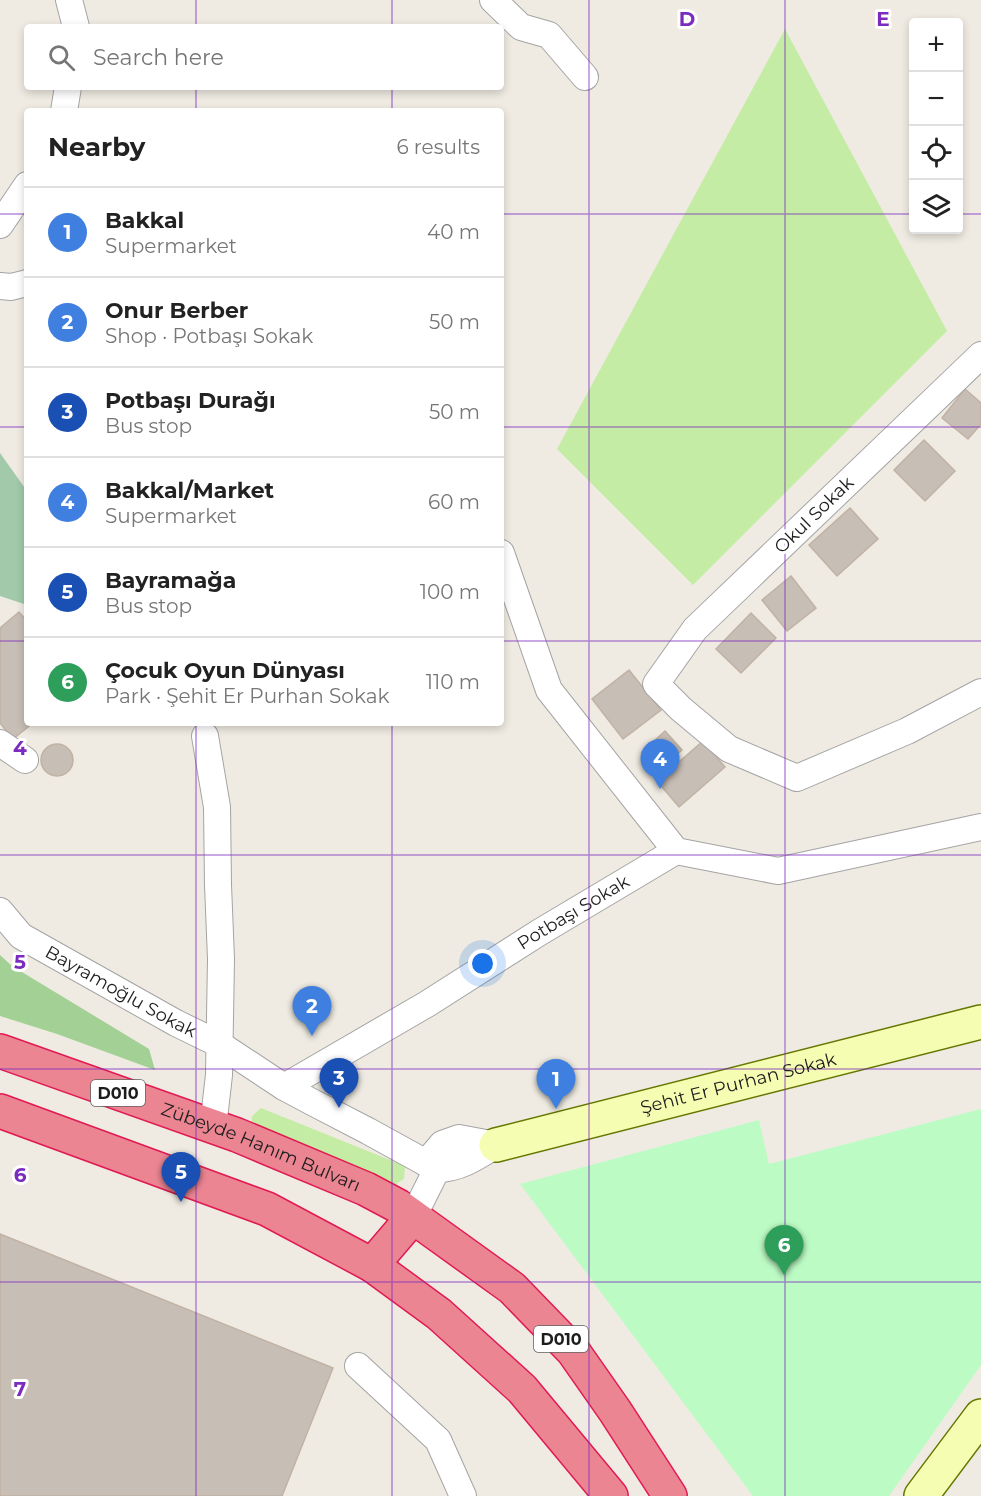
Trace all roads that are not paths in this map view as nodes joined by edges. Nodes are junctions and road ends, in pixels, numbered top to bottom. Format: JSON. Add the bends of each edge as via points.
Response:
{"nodes":[{"id":1,"x":69,"y":0,"type":"edge"},
{"id":2,"x":493,"y":0,"type":"edge"},
{"id":3,"x":75,"y":24,"type":"edge"},
{"id":4,"x":585,"y":77,"type":"dead end"},
{"id":5,"x":68,"y":90,"type":"edge"},
{"id":6,"x":64,"y":108,"type":"edge"},
{"id":7,"x":24,"y":189,"type":"edge"},
{"id":8,"x":0,"y":225,"type":"edge"},
{"id":9,"x":24,"y":284,"type":"edge"},
{"id":10,"x":0,"y":286,"type":"edge"},
{"id":11,"x":981,"y":355,"type":"edge"},
{"id":12,"x":504,"y":562,"type":"edge"},
{"id":13,"x":981,"y":692,"type":"edge"},
{"id":14,"x":205,"y":736,"type":"dead end"},
{"id":15,"x":0,"y":743,"type":"edge"},
{"id":16,"x":25,"y":760,"type":"dead end"},
{"id":17,"x":981,"y":827,"type":"edge"},
{"id":18,"x":676,"y":851,"type":"junction"},
{"id":19,"x":0,"y":911,"type":"edge"},
{"id":20,"x":981,"y":1022,"type":"edge"},
{"id":21,"x":219,"y":1044,"type":"junction"},
{"id":22,"x":0,"y":1051,"type":"edge"},
{"id":23,"x":284,"y":1087,"type":"junction"},
{"id":24,"x":0,"y":1111,"type":"edge"},
{"id":25,"x":213,"y":1126,"type":"junction"},
{"id":26,"x":495,"y":1145,"type":"joint"},
{"id":27,"x":431,"y":1166,"type":"junction"},
{"id":28,"x":413,"y":1217,"type":"junction"},
{"id":29,"x":372,"y":1265,"type":"junction"},
{"id":30,"x":358,"y":1366,"type":"dead end"},
{"id":31,"x":981,"y":1416,"type":"edge"},
{"id":32,"x":463,"y":1496,"type":"edge"},
{"id":33,"x":611,"y":1496,"type":"edge"},
{"id":34,"x":670,"y":1496,"type":"edge"},
{"id":35,"x":921,"y":1496,"type":"edge"}],
"edges":[{"from":1,"to":3,"type":"street"},
{"from":2,"to":4,"type":"street","via":[[521,27],[549,35]]},
{"from":5,"to":6,"type":"street"},
{"from":7,"to":8,"type":"street"},
{"from":9,"to":10,"type":"street"},
{"from":11,"to":13,"type":"street","name":"Okul Sokak","via":[[695,629],[656,684],[729,749],[796,778],[907,730]]},
{"from":12,"to":18,"type":"street","via":[[549,690]]},
{"from":14,"to":21,"type":"street","via":[[217,807]]},
{"from":15,"to":16,"type":"street"},
{"from":17,"to":18,"type":"street","via":[[778,871]]},
{"from":18,"to":23,"type":"street","name":"Potbaşı Sokak"},
{"from":19,"to":21,"type":"street","name":"Bayramoğlu Sokak","via":[[21,936]]},
{"from":20,"to":26,"type":"street","name":"Şehit Er Purhan Sokak"},
{"from":21,"to":23,"type":"street"},
{"from":21,"to":25,"type":"street"},
{"from":22,"to":25,"type":"highway","name":"Zübeyde Hanım Bulvarı","number":"D010"},
{"from":23,"to":27,"type":"street"},
{"from":24,"to":29,"type":"highway","via":[[267,1209]]},
{"from":25,"to":28,"type":"highway","name":"Zübeyde Hanım Bulvarı","number":"D010","via":[[366,1189]]},
{"from":26,"to":27,"type":"street","name":"Şehit Er Purhan Sokak","via":[[459,1138],[442,1144]]},
{"from":27,"to":28,"type":"street"},
{"from":28,"to":29,"type":"highway"},
{"from":28,"to":34,"type":"highway","name":"Zübeyde Hanım Bulvarı","number":"D010","via":[[512,1288],[573,1351]]},
{"from":29,"to":33,"type":"highway","via":[[439,1314],[522,1389]]},
{"from":30,"to":32,"type":"street","via":[[438,1440]]},
{"from":31,"to":35,"type":"street"}]}
